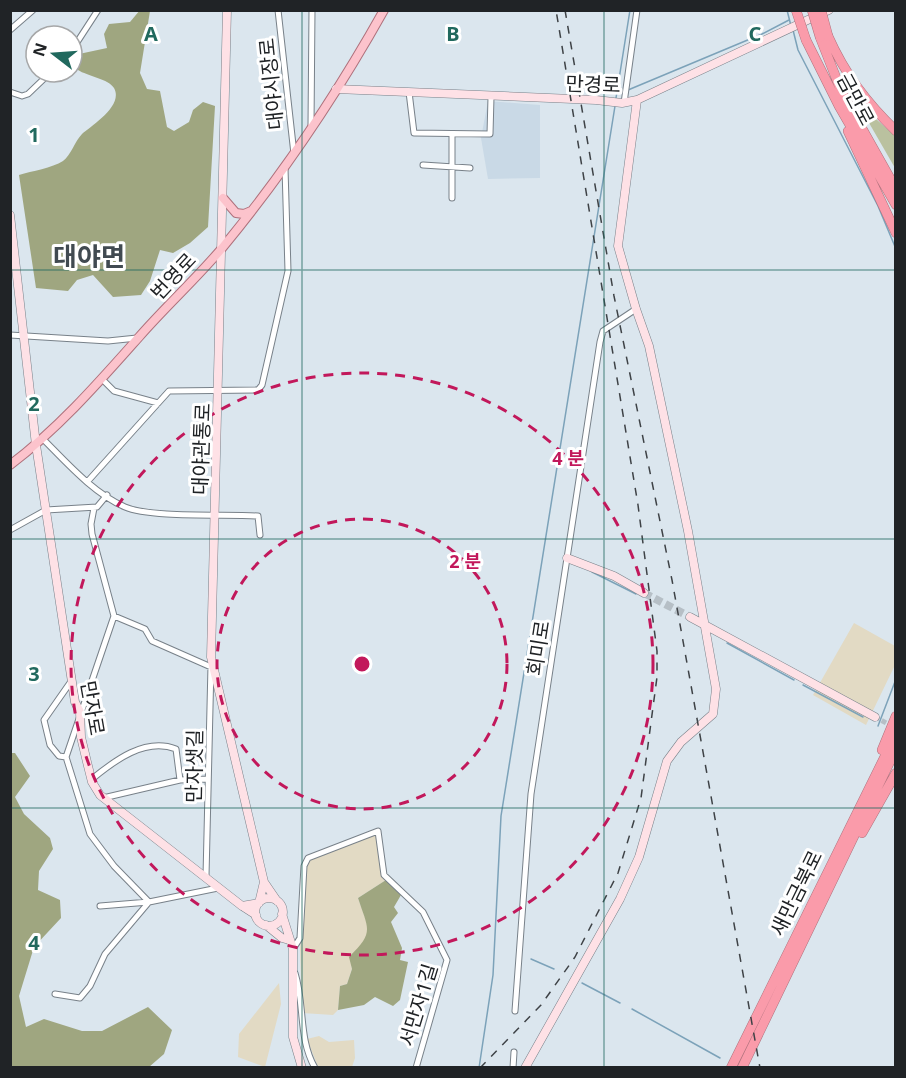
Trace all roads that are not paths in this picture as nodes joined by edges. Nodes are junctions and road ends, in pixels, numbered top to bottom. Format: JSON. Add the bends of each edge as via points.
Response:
{"nodes":[{"id":1,"x":33,"y":10,"type":"edge"},
{"id":2,"x":98,"y":10,"type":"edge"},
{"id":3,"x":226,"y":10,"type":"edge"},
{"id":4,"x":278,"y":10,"type":"edge"},
{"id":5,"x":312,"y":10,"type":"edge"},
{"id":6,"x":378,"y":10,"type":"edge"},
{"id":7,"x":384,"y":10,"type":"edge"},
{"id":8,"x":638,"y":10,"type":"edge"},
{"id":9,"x":796,"y":10,"type":"edge"},
{"id":10,"x":812,"y":10,"type":"edge"},
{"id":11,"x":821,"y":10,"type":"edge"},
{"id":12,"x":829,"y":10,"type":"edge"},
{"id":13,"x":10,"y":30,"type":"edge"},
{"id":14,"x":84,"y":32,"type":"edge"},
{"id":15,"x":824,"y":36,"type":"junction"},
{"id":16,"x":839,"y":60,"type":"junction"},
{"id":17,"x":38,"y":84,"type":"edge"},
{"id":18,"x":336,"y":89,"type":"junction"},
{"id":19,"x":10,"y":92,"type":"edge"},
{"id":20,"x":409,"y":92,"type":"junction"},
{"id":21,"x":491,"y":97,"type":"junction"},
{"id":22,"x":637,"y":100,"type":"junction"},
{"id":23,"x":623,"y":103,"type":"junction"},
{"id":24,"x":839,"y":106,"type":"junction"},
{"id":25,"x":896,"y":124,"type":"edge"},
{"id":26,"x":311,"y":125,"type":"junction"},
{"id":27,"x":896,"y":131,"type":"edge"},
{"id":28,"x":452,"y":135,"type":"junction"},
{"id":29,"x":294,"y":155,"type":"junction"},
{"id":30,"x":423,"y":165,"type":"dead end"},
{"id":31,"x":452,"y":167,"type":"junction"},
{"id":32,"x":285,"y":168,"type":"junction"},
{"id":33,"x":470,"y":168,"type":"dead end"},
{"id":34,"x":896,"y":189,"type":"edge"},
{"id":35,"x":223,"y":198,"type":"junction"},
{"id":36,"x":452,"y":198,"type":"dead end"},
{"id":37,"x":896,"y":206,"type":"edge"},
{"id":38,"x":251,"y":211,"type":"junction"},
{"id":39,"x":10,"y":215,"type":"edge"},
{"id":40,"x":896,"y":233,"type":"edge"},
{"id":41,"x":12,"y":246,"type":"edge"},
{"id":42,"x":222,"y":249,"type":"junction"},
{"id":43,"x":636,"y":309,"type":"junction"},
{"id":44,"x":24,"y":334,"type":"junction"},
{"id":45,"x":10,"y":335,"type":"edge"},
{"id":46,"x":137,"y":338,"type":"junction"},
{"id":47,"x":101,"y":378,"type":"junction"},
{"id":48,"x":219,"y":392,"type":"junction"},
{"id":49,"x":158,"y":403,"type":"junction"},
{"id":50,"x":40,"y":442,"type":"junction"},
{"id":51,"x":10,"y":465,"type":"edge"},
{"id":52,"x":88,"y":481,"type":"junction"},
{"id":53,"x":107,"y":495,"type":"junction"},
{"id":54,"x":94,"y":508,"type":"junction"},
{"id":55,"x":46,"y":510,"type":"junction"},
{"id":56,"x":215,"y":513,"type":"junction"},
{"id":57,"x":10,"y":530,"type":"edge"},
{"id":58,"x":260,"y":535,"type":"dead end"},
{"id":59,"x":567,"y":558,"type":"junction"},
{"id":60,"x":644,"y":593,"type":"tunnel mouth"},
{"id":61,"x":114,"y":616,"type":"junction"},
{"id":62,"x":690,"y":617,"type":"tunnel mouth"},
{"id":63,"x":705,"y":626,"type":"junction"},
{"id":64,"x":211,"y":657,"type":"junction"},
{"id":65,"x":211,"y":667,"type":"junction"},
{"id":66,"x":72,"y":680,"type":"junction"},
{"id":67,"x":80,"y":712,"type":"junction"},
{"id":68,"x":896,"y":716,"type":"edge"},
{"id":69,"x":875,"y":717,"type":"tunnel mouth"},
{"id":70,"x":896,"y":734,"type":"edge"},
{"id":71,"x":896,"y":749,"type":"edge"},
{"id":72,"x":66,"y":757,"type":"junction"},
{"id":73,"x":896,"y":774,"type":"edge"},
{"id":74,"x":92,"y":779,"type":"junction"},
{"id":75,"x":208,"y":779,"type":"junction"},
{"id":76,"x":180,"y":780,"type":"junction"},
{"id":77,"x":103,"y":798,"type":"junction"},
{"id":78,"x":206,"y":876,"type":"junction"},
{"id":79,"x":264,"y":882,"type":"junction"},
{"id":80,"x":218,"y":888,"type":"junction"},
{"id":81,"x":149,"y":902,"type":"junction"},
{"id":82,"x":278,"y":902,"type":"junction"},
{"id":83,"x":259,"y":903,"type":"junction"},
{"id":84,"x":100,"y":906,"type":"dead end"},
{"id":85,"x":243,"y":906,"type":"junction"},
{"id":86,"x":282,"y":914,"type":"junction"},
{"id":87,"x":256,"y":915,"type":"junction"},
{"id":88,"x":266,"y":925,"type":"junction"},
{"id":89,"x":803,"y":930,"type":"junction"},
{"id":90,"x":289,"y":940,"type":"junction"},
{"id":91,"x":293,"y":949,"type":"junction"},
{"id":92,"x":293,"y":970,"type":"junction"},
{"id":93,"x":55,"y":994,"type":"dead end"},
{"id":94,"x":515,"y":1011,"type":"dead end"},
{"id":95,"x":514,"y":1052,"type":"dead end"},
{"id":96,"x":302,"y":1068,"type":"edge"},
{"id":97,"x":315,"y":1068,"type":"edge"},
{"id":98,"x":416,"y":1068,"type":"edge"},
{"id":99,"x":513,"y":1068,"type":"edge"},
{"id":100,"x":525,"y":1068,"type":"edge"},
{"id":101,"x":731,"y":1068,"type":"edge"},
{"id":102,"x":742,"y":1068,"type":"edge"}],
"edges":[{"from":1,"to":13,"type":"street"},
{"from":2,"to":14,"type":"street"},
{"from":3,"to":35,"type":"street","name":"대야관통로"},
{"from":4,"to":29,"type":"street","name":"대야시장로"},
{"from":5,"to":26,"type":"street"},
{"from":6,"to":18,"type":"main road","name":"번영로"},
{"from":7,"to":18,"type":"main road","name":"번영로","via":[[345,80]]},
{"from":8,"to":23,"type":"street"},
{"from":9,"to":24,"type":"highway","name":"금만로","bridge":true,"via":[[806,40]]},
{"from":10,"to":15,"type":"highway","bridge":true},
{"from":11,"to":15,"type":"highway","bridge":true},
{"from":12,"to":22,"type":"street","name":"만경로"},
{"from":15,"to":16,"type":"highway"},
{"from":15,"to":34,"type":"highway","name":"금만로","via":[[842,93]]},
{"from":16,"to":25,"type":"highway","via":[[858,86]]},
{"from":16,"to":27,"type":"highway","via":[[857,91]]},
{"from":17,"to":19,"type":"street","via":[[22,96]]},
{"from":18,"to":20,"type":"street","name":"만경로"},
{"from":18,"to":26,"type":"main road","name":"번영로"},
{"from":20,"to":21,"type":"street","name":"만경로"},
{"from":20,"to":28,"type":"street","via":[[414,133]]},
{"from":21,"to":23,"type":"street","name":"만경로"},
{"from":21,"to":28,"type":"street","via":[[490,134]]},
{"from":22,"to":23,"type":"street","name":"만경로"},
{"from":22,"to":43,"type":"street","via":[[618,246]]},
{"from":24,"to":37,"type":"highway","name":"금만로"},
{"from":24,"to":40,"type":"highway","via":[[851,141]]},
{"from":26,"to":29,"type":"main road","name":"번영로"},
{"from":28,"to":31,"type":"street"},
{"from":29,"to":32,"type":"main road","name":"번영로"},
{"from":30,"to":31,"type":"street"},
{"from":31,"to":33,"type":"street"},
{"from":31,"to":36,"type":"street"},
{"from":32,"to":38,"type":"main road","name":"번영로"},
{"from":32,"to":48,"type":"street","via":[[288,271],[262,385],[253,392]]},
{"from":35,"to":38,"type":"main road","via":[[236,213]]},
{"from":35,"to":42,"type":"street","name":"대야관통로"},
{"from":38,"to":42,"type":"main road","name":"번영로"},
{"from":39,"to":41,"type":"street","name":"만자로"},
{"from":41,"to":44,"type":"street","name":"만자로"},
{"from":42,"to":46,"type":"main road","name":"번영로"},
{"from":42,"to":48,"type":"street","name":"대야관통로"},
{"from":43,"to":59,"type":"street","name":"회미로","via":[[603,332],[600,342]]},
{"from":43,"to":63,"type":"street","via":[[650,346]]},
{"from":44,"to":45,"type":"street"},
{"from":44,"to":46,"type":"street","via":[[78,340]]},
{"from":44,"to":50,"type":"street","name":"만자로"},
{"from":46,"to":47,"type":"main road","name":"번영로"},
{"from":47,"to":49,"type":"street","via":[[114,391]]},
{"from":47,"to":50,"type":"main road","name":"번영로"},
{"from":48,"to":49,"type":"street","via":[[169,391]]},
{"from":48,"to":56,"type":"street","name":"대야관통로"},
{"from":49,"to":52,"type":"street"},
{"from":50,"to":51,"type":"main road","name":"번영로"},
{"from":50,"to":52,"type":"street"},
{"from":50,"to":55,"type":"street","name":"만자로"},
{"from":52,"to":53,"type":"street"},
{"from":53,"to":54,"type":"street"},
{"from":53,"to":56,"type":"street","via":[[124,507],[146,512]]},
{"from":54,"to":55,"type":"street"},
{"from":54,"to":61,"type":"street","via":[[90,524]]},
{"from":55,"to":57,"type":"street"},
{"from":55,"to":66,"type":"street","name":"만자로"},
{"from":56,"to":58,"type":"street","via":[[258,516]]},
{"from":56,"to":64,"type":"street","name":"대야관통로"},
{"from":59,"to":60,"type":"street","via":[[614,576]]},
{"from":59,"to":94,"type":"street","name":"회미로","via":[[531,794]]},
{"from":61,"to":65,"type":"street","via":[[145,629],[152,642]]},
{"from":61,"to":67,"type":"street"},
{"from":62,"to":63,"type":"street"},
{"from":63,"to":69,"type":"street"},
{"from":63,"to":100,"type":"street","via":[[716,689],[713,714],[681,742],[667,761],[639,857],[620,899]]},
{"from":64,"to":65,"type":"street","name":"만자샛길"},
{"from":64,"to":79,"type":"street","name":"대야관통로"},
{"from":65,"to":75,"type":"street","name":"만자샛길"},
{"from":66,"to":67,"type":"street","name":"만자로"},
{"from":66,"to":72,"type":"street","via":[[44,720],[50,745],[59,756]]},
{"from":67,"to":72,"type":"street"},
{"from":67,"to":74,"type":"street","name":"만자로","via":[[81,737]]},
{"from":68,"to":89,"type":"highway"},
{"from":70,"to":89,"type":"highway","name":"새만금북로"},
{"from":71,"to":89,"type":"highway","name":"새만금북로"},
{"from":72,"to":81,"type":"street","via":[[90,834]]},
{"from":73,"to":89,"type":"highway"},
{"from":74,"to":76,"type":"street","via":[[128,753],[169,747],[176,749]]},
{"from":74,"to":77,"type":"street","name":"만자로"},
{"from":75,"to":76,"type":"street"},
{"from":75,"to":78,"type":"street","name":"만자샛길"},
{"from":76,"to":77,"type":"street"},
{"from":77,"to":78,"type":"street","name":"만자로"},
{"from":78,"to":80,"type":"street","name":"만자로"},
{"from":79,"to":82,"type":"street"},
{"from":79,"to":83,"type":"street"},
{"from":80,"to":81,"type":"street"},
{"from":80,"to":85,"type":"street","name":"만자로"},
{"from":81,"to":84,"type":"street"},
{"from":81,"to":93,"type":"street","via":[[105,954],[80,998]]},
{"from":82,"to":83,"type":"street","via":[[270,898]]},
{"from":82,"to":86,"type":"street"},
{"from":83,"to":85,"type":"street"},
{"from":83,"to":87,"type":"street"},
{"from":85,"to":87,"type":"street","name":"만자로"},
{"from":86,"to":88,"type":"street","via":[[275,924]]},
{"from":86,"to":90,"type":"street"},
{"from":87,"to":88,"type":"street"},
{"from":88,"to":90,"type":"street"},
{"from":89,"to":101,"type":"highway","name":"새만금북로"},
{"from":89,"to":102,"type":"highway","name":"새만금북로"},
{"from":90,"to":91,"type":"street"},
{"from":91,"to":92,"type":"street"},
{"from":91,"to":98,"type":"street","name":"서만자1길","via":[[300,938],[304,866],[309,858],[378,831],[384,875],[423,912],[447,960]]},
{"from":92,"to":96,"type":"street","via":[[293,1037]]},
{"from":92,"to":97,"type":"street","via":[[308,1055]]},
{"from":95,"to":99,"type":"street"}]}
